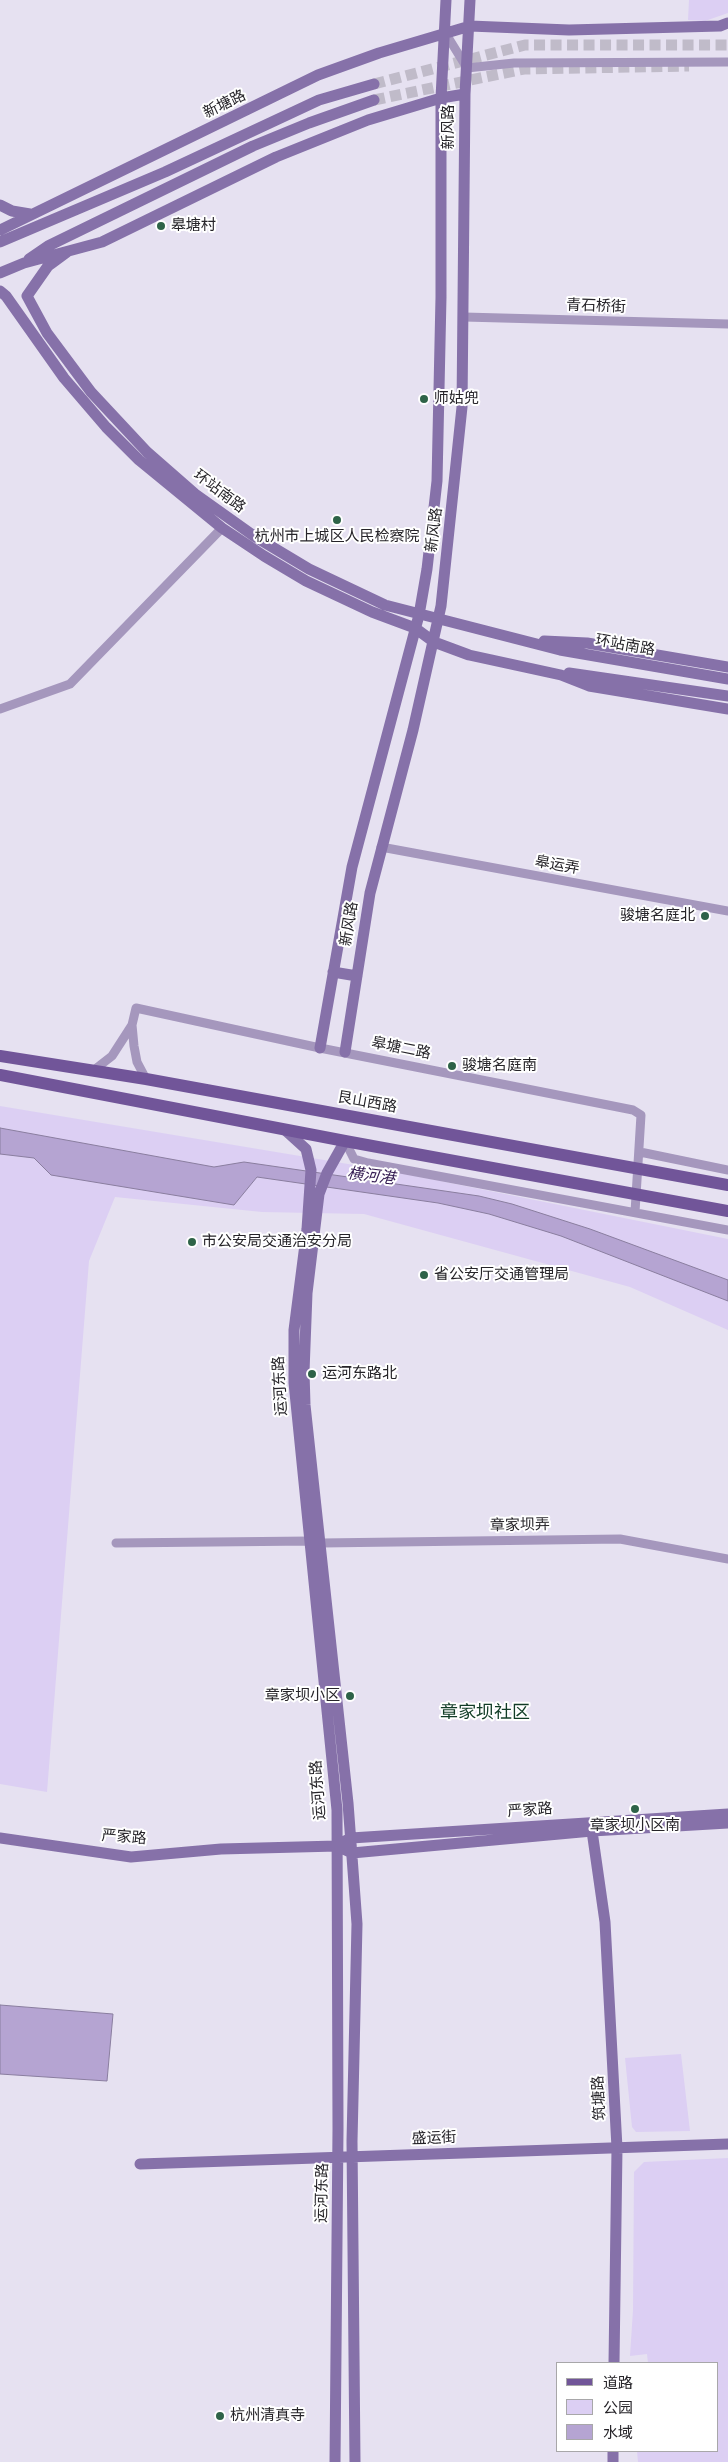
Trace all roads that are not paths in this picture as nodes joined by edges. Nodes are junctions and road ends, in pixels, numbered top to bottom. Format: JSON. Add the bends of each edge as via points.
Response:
{"nodes":[{"id":1,"x":446,"y":0,"type":"edge"},
{"id":2,"x":470,"y":0,"type":"edge"},
{"id":3,"x":728,"y":23,"type":"edge"},
{"id":4,"x":470,"y":26,"type":"junction"},
{"id":5,"x":446,"y":34,"type":"junction"},
{"id":6,"x":728,"y":62,"type":"edge"},
{"id":7,"x":467,"y":68,"type":"junction"},
{"id":8,"x":374,"y":84,"type":"tunnel mouth"},
{"id":9,"x":465,"y":94,"type":"junction"},
{"id":10,"x":441,"y":98,"type":"junction"},
{"id":11,"x":374,"y":100,"type":"tunnel mouth"},
{"id":12,"x":0,"y":205,"type":"edge"},
{"id":13,"x":30,"y":214,"type":"junction"},
{"id":14,"x":0,"y":230,"type":"edge"},
{"id":15,"x":0,"y":242,"type":"edge"},
{"id":16,"x":67,"y":252,"type":"junction"},
{"id":17,"x":24,"y":263,"type":"junction"},
{"id":18,"x":0,"y":273,"type":"edge"},
{"id":19,"x":0,"y":291,"type":"edge"},
{"id":20,"x":464,"y":317,"type":"junction"},
{"id":21,"x":728,"y":324,"type":"edge"},
{"id":22,"x":222,"y":528,"type":"junction"},
{"id":23,"x":419,"y":615,"type":"junction"},
{"id":24,"x":440,"y":618,"type":"junction"},
{"id":25,"x":415,"y":628,"type":"junction"},
{"id":26,"x":518,"y":640,"type":"junction"},
{"id":27,"x":434,"y":642,"type":"junction"},
{"id":28,"x":520,"y":667,"type":"junction"},
{"id":29,"x":728,"y":667,"type":"edge"},
{"id":30,"x":728,"y":680,"type":"edge"},
{"id":31,"x":728,"y":696,"type":"edge"},
{"id":32,"x":728,"y":709,"type":"edge"},
{"id":33,"x":0,"y":710,"type":"edge"},
{"id":34,"x":381,"y":847,"type":"junction"},
{"id":35,"x":728,"y":911,"type":"edge"},
{"id":36,"x":333,"y":972,"type":"junction"},
{"id":37,"x":357,"y":976,"type":"junction"},
{"id":38,"x":132,"y":1025,"type":"junction"},
{"id":39,"x":320,"y":1048,"type":"junction"},
{"id":40,"x":345,"y":1052,"type":"junction"},
{"id":41,"x":0,"y":1056,"type":"edge"},
{"id":42,"x":94,"y":1070,"type":"junction"},
{"id":43,"x":0,"y":1075,"type":"edge"},
{"id":44,"x":146,"y":1079,"type":"junction"},
{"id":45,"x":284,"y":1129,"type":"junction"},
{"id":46,"x":344,"y":1141,"type":"junction"},
{"id":47,"x":640,"y":1152,"type":"junction"},
{"id":48,"x":728,"y":1170,"type":"edge"},
{"id":49,"x":728,"y":1186,"type":"edge"},
{"id":50,"x":315,"y":1191,"type":"junction"},
{"id":51,"x":728,"y":1211,"type":"edge"},
{"id":52,"x":635,"y":1212,"type":"junction"},
{"id":53,"x":728,"y":1230,"type":"edge"},
{"id":54,"x":116,"y":1542,"type":"dead end"},
{"id":55,"x":316,"y":1542,"type":"junction"},
{"id":56,"x":728,"y":1559,"type":"edge"},
{"id":57,"x":728,"y":1814,"type":"edge"},
{"id":58,"x":728,"y":1823,"type":"edge"},
{"id":59,"x":592,"y":1832,"type":"junction"},
{"id":60,"x":0,"y":1838,"type":"edge"},
{"id":61,"x":351,"y":1838,"type":"junction"},
{"id":62,"x":337,"y":1846,"type":"junction"},
{"id":63,"x":352,"y":1853,"type":"junction"},
{"id":64,"x":728,"y":2144,"type":"edge"},
{"id":65,"x":617,"y":2148,"type":"junction"},
{"id":66,"x":338,"y":2157,"type":"junction"},
{"id":67,"x":352,"y":2157,"type":"junction"},
{"id":68,"x":140,"y":2164,"type":"dead end"},
{"id":69,"x":614,"y":2362,"type":"edge"},
{"id":70,"x":335,"y":2462,"type":"edge"},
{"id":71,"x":355,"y":2462,"type":"edge"}],
"edges":[{"from":1,"to":5,"type":"main road","name":"新风路"},
{"from":2,"to":4,"type":"main road","name":"新风路"},
{"from":3,"to":4,"type":"main road","via":[[720,26],[569,30]]},
{"from":4,"to":5,"type":"main road","name":"新塘路"},
{"from":4,"to":7,"type":"main road","name":"新风路"},
{"from":5,"to":7,"type":"street"},
{"from":5,"to":10,"type":"main road","name":"新风路"},
{"from":5,"to":13,"type":"main road","name":"新塘路","via":[[318,75]]},
{"from":6,"to":7,"type":"street","via":[[514,63]]},
{"from":7,"to":9,"type":"main road","name":"新风路"},
{"from":8,"to":15,"type":"main road","via":[[319,100],[165,172]]},
{"from":9,"to":10,"type":"main road"},
{"from":9,"to":20,"type":"main road","name":"新风路"},
{"from":10,"to":16,"type":"main road","via":[[368,120],[320,139],[102,242]]},
{"from":10,"to":23,"type":"main road","name":"新风路","via":[[437,481]]},
{"from":11,"to":17,"type":"main road","via":[[253,146],[48,246]]},
{"from":12,"to":13,"type":"main road"},
{"from":13,"to":14,"type":"main road","name":"新塘路"},
{"from":16,"to":17,"type":"main road"},
{"from":16,"to":23,"type":"main road","name":"环站南路","via":[[40,274],[27,299],[74,371],[147,452],[211,506],[293,560],[385,605]]},
{"from":17,"to":18,"type":"main road"},
{"from":19,"to":22,"type":"main road","name":"环站南路","via":[[53,364],[111,432],[172,490]]},
{"from":20,"to":21,"type":"street","name":"青石桥街"},
{"from":20,"to":24,"type":"main road","name":"新风路","via":[[458,459]]},
{"from":22,"to":25,"type":"main road","name":"环站南路","via":[[326,591]]},
{"from":22,"to":33,"type":"street","via":[[70,684]]},
{"from":23,"to":24,"type":"main road","name":"环站南路"},
{"from":23,"to":25,"type":"main road","name":"新风路"},
{"from":24,"to":26,"type":"main road","name":"环站南路"},
{"from":24,"to":27,"type":"main road","name":"新风路"},
{"from":25,"to":27,"type":"main road","name":"环站南路"},
{"from":25,"to":36,"type":"main road","name":"新风路","via":[[352,867]]},
{"from":26,"to":29,"type":"main road","name":"环站南路","via":[[587,643]]},
{"from":26,"to":30,"type":"main road","name":"环站南路"},
{"from":27,"to":28,"type":"main road","name":"环站南路","via":[[469,655]]},
{"from":27,"to":34,"type":"main road","name":"新风路"},
{"from":28,"to":31,"type":"main road","name":"环站南路"},
{"from":28,"to":32,"type":"main road","name":"环站南路","via":[[561,675],[589,686]]},
{"from":34,"to":35,"type":"street","name":"皋运弄"},
{"from":34,"to":37,"type":"main road","name":"新风路"},
{"from":36,"to":37,"type":"main road"},
{"from":36,"to":39,"type":"main road","name":"新风路"},
{"from":37,"to":40,"type":"main road","name":"新风路"},
{"from":38,"to":39,"type":"street","name":"皋塘二路","via":[[136,1008]]},
{"from":38,"to":42,"type":"street","via":[[112,1056]]},
{"from":38,"to":44,"type":"street","via":[[137,1062]]},
{"from":39,"to":40,"type":"street","name":"皋塘二路"},
{"from":40,"to":47,"type":"street","name":"皋塘二路","via":[[632,1110],[641,1115]]},
{"from":41,"to":42,"type":"main road","name":"艮山西路"},
{"from":42,"to":44,"type":"main road","name":"艮山西路"},
{"from":43,"to":45,"type":"main road"},
{"from":44,"to":49,"type":"main road","name":"艮山西路"},
{"from":45,"to":46,"type":"main road"},
{"from":45,"to":50,"type":"main road","name":"运河东路","via":[[306,1149]]},
{"from":46,"to":50,"type":"main road","name":"运河东路"},
{"from":46,"to":51,"type":"main road"},
{"from":46,"to":52,"type":"street","via":[[354,1159],[368,1163]]},
{"from":47,"to":48,"type":"street"},
{"from":47,"to":52,"type":"street"},
{"from":50,"to":55,"type":"main road","name":"运河东路","via":[[304,1372]]},
{"from":52,"to":53,"type":"street"},
{"from":54,"to":55,"type":"street","name":"章家坝弄"},
{"from":55,"to":56,"type":"street","name":"章家坝弄","via":[[620,1539]]},
{"from":55,"to":61,"type":"main road","name":"运河东路"},
{"from":55,"to":62,"type":"main road","name":"运河东路"},
{"from":57,"to":61,"type":"main road","name":"严家路"},
{"from":58,"to":59,"type":"main road","name":"严家路"},
{"from":59,"to":63,"type":"main road","name":"严家路"},
{"from":59,"to":65,"type":"main road","name":"筑塘路","via":[[606,1922]]},
{"from":60,"to":62,"type":"main road","name":"严家路","via":[[131,1857],[221,1849]]},
{"from":61,"to":62,"type":"main road","name":"严家路"},
{"from":61,"to":63,"type":"main road","name":"运河东路"},
{"from":62,"to":63,"type":"main road","name":"严家路"},
{"from":62,"to":66,"type":"main road","name":"运河东路"},
{"from":63,"to":67,"type":"main road","name":"运河东路","via":[[357,1924]]},
{"from":64,"to":65,"type":"main road","name":"盛运街"},
{"from":65,"to":67,"type":"main road","name":"盛运街"},
{"from":65,"to":69,"type":"main road","name":"筑塘路"},
{"from":66,"to":67,"type":"main road","name":"盛运街"},
{"from":66,"to":68,"type":"main road","name":"盛运街"},
{"from":66,"to":70,"type":"main road","name":"运河东路"},
{"from":67,"to":71,"type":"main road","name":"运河东路"}]}
